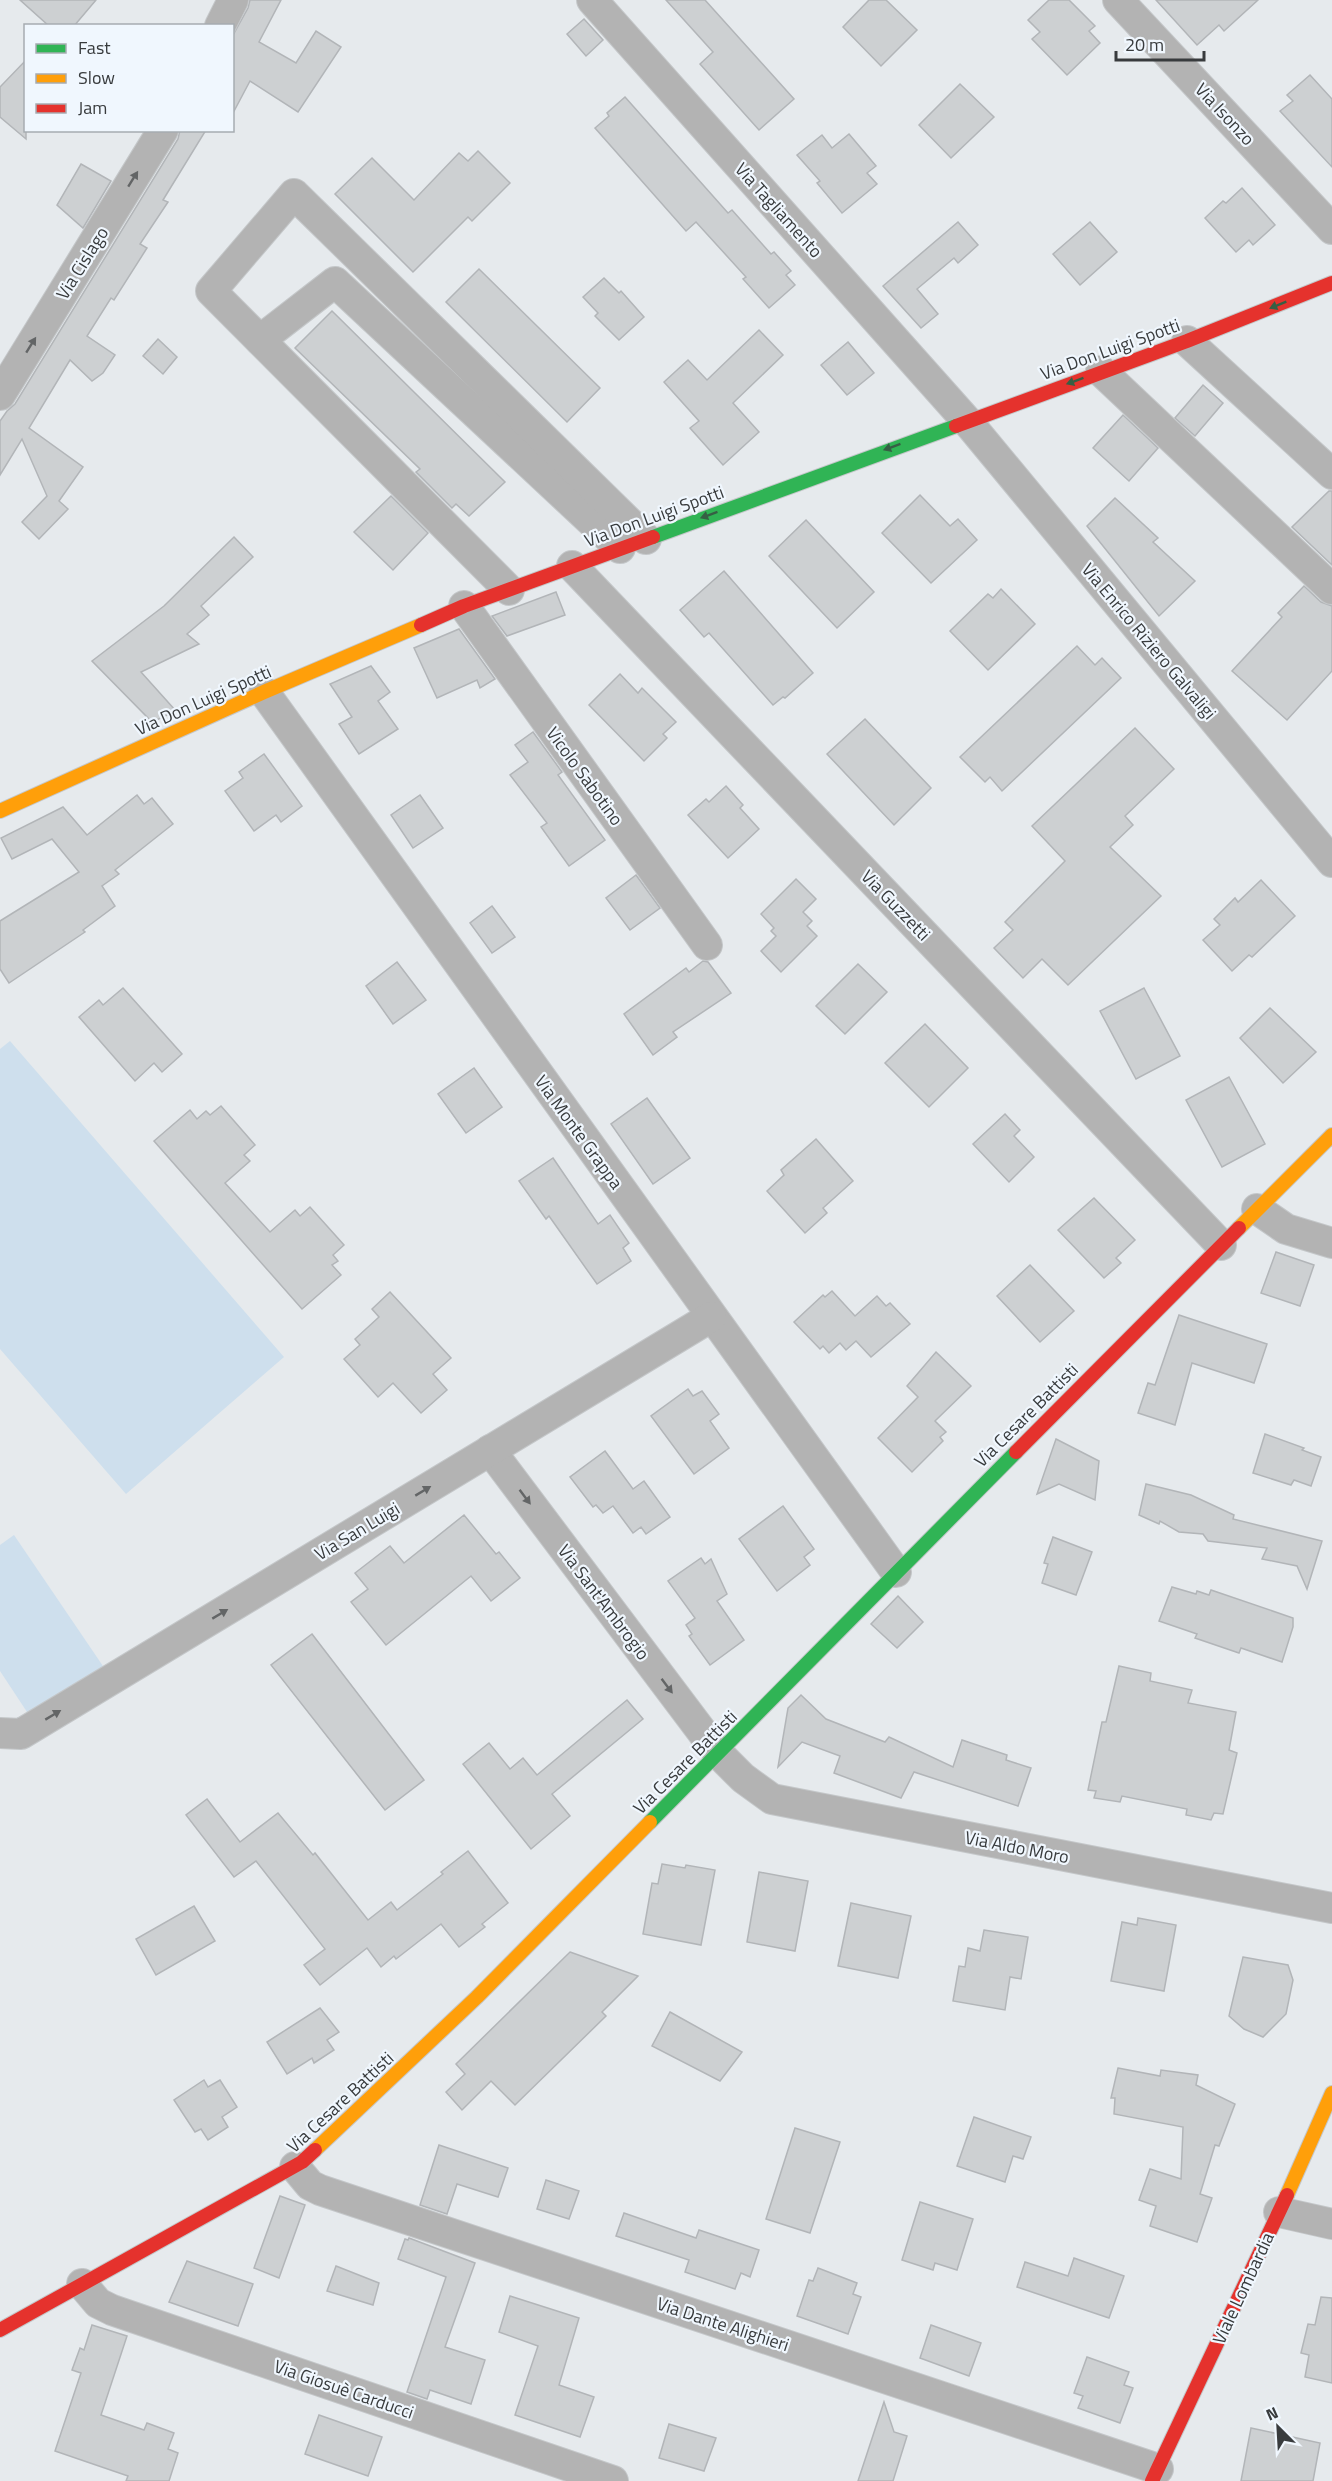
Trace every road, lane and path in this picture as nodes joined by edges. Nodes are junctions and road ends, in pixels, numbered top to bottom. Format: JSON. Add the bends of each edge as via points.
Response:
{"nodes":[{"id":1,"x":233,"y":0,"type":"edge"},
{"id":2,"x":592,"y":0,"type":"edge"},
{"id":3,"x":1118,"y":0,"type":"edge"},
{"id":4,"x":221,"y":24,"type":"edge"},
{"id":5,"x":162,"y":132,"type":"edge"},
{"id":6,"x":1332,"y":229,"type":"edge"},
{"id":7,"x":1332,"y":283,"type":"edge"},
{"id":8,"x":260,"y":340,"type":"junction"},
{"id":9,"x":1187,"y":341,"type":"junction"},
{"id":10,"x":1101,"y":371,"type":"junction"},
{"id":11,"x":0,"y":394,"type":"edge"},
{"id":12,"x":966,"y":420,"type":"junction"},
{"id":13,"x":1332,"y":474,"type":"edge"},
{"id":14,"x":633,"y":543,"type":"junction"},
{"id":15,"x":572,"y":566,"type":"junction"},
{"id":16,"x":1332,"y":589,"type":"edge"},
{"id":17,"x":508,"y":590,"type":"junction"},
{"id":18,"x":464,"y":606,"type":"junction"},
{"id":19,"x":264,"y":692,"type":"junction"},
{"id":20,"x":0,"y":811,"type":"edge"},
{"id":21,"x":1332,"y":862,"type":"edge"},
{"id":22,"x":706,"y":945,"type":"dead end"},
{"id":23,"x":1332,"y":1135,"type":"edge"},
{"id":24,"x":1257,"y":1209,"type":"junction"},
{"id":25,"x":1332,"y":1243,"type":"edge"},
{"id":26,"x":1221,"y":1245,"type":"junction"},
{"id":27,"x":711,"y":1317,"type":"junction"},
{"id":28,"x":489,"y":1450,"type":"junction"},
{"id":29,"x":896,"y":1572,"type":"junction"},
{"id":30,"x":0,"y":1733,"type":"edge"},
{"id":31,"x":718,"y":1753,"type":"junction"},
{"id":32,"x":1332,"y":1908,"type":"edge"},
{"id":33,"x":1332,"y":2093,"type":"edge"},
{"id":34,"x":295,"y":2168,"type":"junction"},
{"id":35,"x":1279,"y":2212,"type":"junction"},
{"id":36,"x":1332,"y":2224,"type":"edge"},
{"id":37,"x":82,"y":2284,"type":"junction"},
{"id":38,"x":0,"y":2330,"type":"edge"},
{"id":39,"x":1155,"y":2475,"type":"edge"},
{"id":40,"x":613,"y":2481,"type":"edge"}],
"edges":[{"from":1,"to":4,"type":"street"},
{"from":2,"to":12,"type":"street","name":"Via Tagliamento"},
{"from":3,"to":6,"type":"street","name":"Via Isonzo"},
{"from":11,"to":5,"type":"street","name":"Via Cislago","one_way":true},
{"from":7,"to":9,"type":"street","name":"Via Don Luigi Spotti","one_way":true},
{"from":8,"to":14,"type":"street","via":[[335,282]]},
{"from":8,"to":14,"type":"street","via":[[211,291],[294,194]]},
{"from":8,"to":17,"type":"street"},
{"from":9,"to":10,"type":"street","name":"Via Don Luigi Spotti"},
{"from":9,"to":13,"type":"street"},
{"from":10,"to":12,"type":"street","name":"Via Don Luigi Spotti","one_way":true},
{"from":10,"to":16,"type":"street"},
{"from":12,"to":14,"type":"street","name":"Via Don Luigi Spotti","one_way":true},
{"from":12,"to":21,"type":"street","name":"Via Enrico Riziero Galvaligi"},
{"from":14,"to":15,"type":"street","name":"Via Don Luigi Spotti"},
{"from":15,"to":17,"type":"street","name":"Via Don Luigi Spotti"},
{"from":15,"to":26,"type":"street","name":"Via Guzzetti"},
{"from":17,"to":18,"type":"street","name":"Via Don Luigi Spotti"},
{"from":18,"to":19,"type":"street","name":"Via Don Luigi Spotti"},
{"from":18,"to":22,"type":"street","name":"Vicolo Sabotino"},
{"from":19,"to":20,"type":"street","name":"Via Don Luigi Spotti"},
{"from":19,"to":27,"type":"street","name":"Via Monte Grappa"},
{"from":23,"to":24,"type":"street","name":"Via Cesare Battisti"},
{"from":24,"to":25,"type":"street","via":[[1286,1229]]},
{"from":24,"to":26,"type":"street","name":"Via Cesare Battisti"},
{"from":26,"to":29,"type":"street","name":"Via Cesare Battisti"},
{"from":27,"to":28,"type":"street","name":"Via San Luigi"},
{"from":27,"to":29,"type":"street","name":"Via Monte Grappa"},
{"from":30,"to":28,"type":"street","name":"Via San Luigi","one_way":true,"via":[[21,1734]]},
{"from":28,"to":31,"type":"street","name":"Via Sant'Ambrogio","one_way":true},
{"from":29,"to":31,"type":"street","name":"Via Cesare Battisti"},
{"from":31,"to":32,"type":"street","name":"Via Aldo Moro","via":[[748,1782],[780,1802]]},
{"from":31,"to":34,"type":"street","name":"Via Cesare Battisti","via":[[477,1997]]},
{"from":33,"to":35,"type":"street","name":"Viale Lombardia"},
{"from":34,"to":37,"type":"street","name":"Via Cesare Battisti"},
{"from":34,"to":39,"type":"street","name":"Via Dante Alighieri","via":[[320,2190]]},
{"from":35,"to":36,"type":"street"},
{"from":35,"to":39,"type":"street","name":"Viale Lombardia"},
{"from":37,"to":38,"type":"street","name":"Via Cesare Battisti"},
{"from":37,"to":40,"type":"street","name":"Via Giosuè Carducci","via":[[98,2303],[112,2310]]}]}
